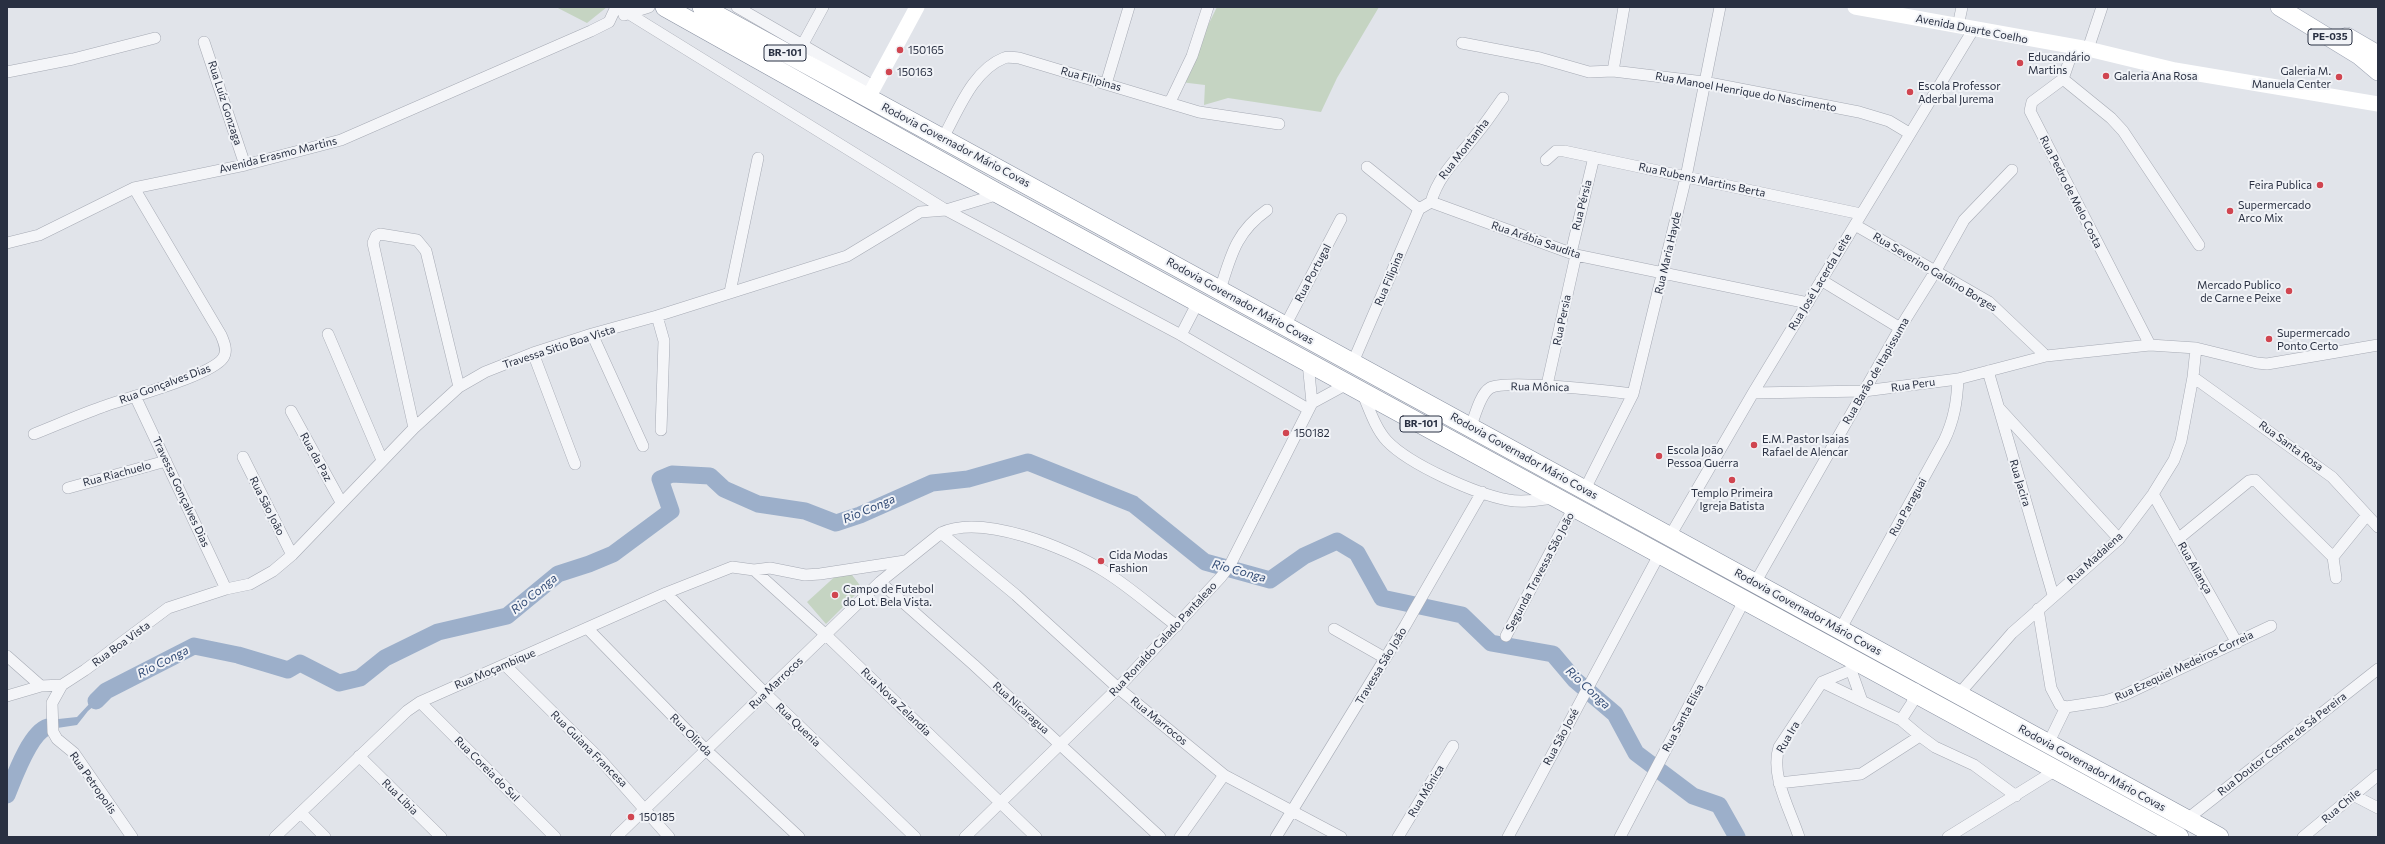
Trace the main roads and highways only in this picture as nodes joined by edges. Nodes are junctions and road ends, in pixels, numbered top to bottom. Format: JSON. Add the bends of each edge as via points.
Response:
{"nodes":[{"id":1,"x":665,"y":7,"type":"edge"},
{"id":2,"x":702,"y":7,"type":"edge"},
{"id":3,"x":918,"y":7,"type":"edge"},
{"id":4,"x":1855,"y":7,"type":"edge"},
{"id":5,"x":2279,"y":7,"type":"edge"},
{"id":6,"x":2298,"y":7,"type":"edge"},
{"id":7,"x":730,"y":11,"type":"edge"},
{"id":8,"x":2378,"y":54,"type":"edge"},
{"id":9,"x":2378,"y":72,"type":"edge"},
{"id":10,"x":872,"y":92,"type":"junction"},
{"id":11,"x":2378,"y":104,"type":"edge"},
{"id":12,"x":1750,"y":591,"type":"junction"},
{"id":13,"x":2179,"y":837,"type":"edge"},
{"id":14,"x":2219,"y":837,"type":"edge"}],
"edges":[{"from":1,"to":12,"type":"highway","name":"Rodovia Governador Mário Covas","number":"BR-101","via":[[999,194],[1557,498],[1660,553]]},
{"from":2,"to":7,"type":"highway","name":"Rodovia Governador Mário Covas","number":"BR-101"},
{"from":3,"to":10,"type":"main road"},
{"from":4,"to":11,"type":"main road","name":"Avenida Duarte Coelho","via":[[2081,48],[2176,70]]},
{"from":5,"to":9,"type":"main road","number":"PE-035","via":[[2359,56]]},
{"from":6,"to":8,"type":"main road","number":"PE-035"},
{"from":7,"to":10,"type":"highway","name":"Rodovia Governador Mário Covas","number":"BR-101","via":[[799,53]]},
{"from":10,"to":12,"type":"highway","name":"Rodovia Governador Mário Covas","number":"BR-101","via":[[943,138],[1670,536]]},
{"from":12,"to":13,"type":"highway","name":"Rodovia Governador Mário Covas","number":"BR-101","via":[[1853,665],[1914,693]]},
{"from":12,"to":14,"type":"highway","name":"Rodovia Governador Mário Covas","number":"BR-101","via":[[1840,630]]}]}
